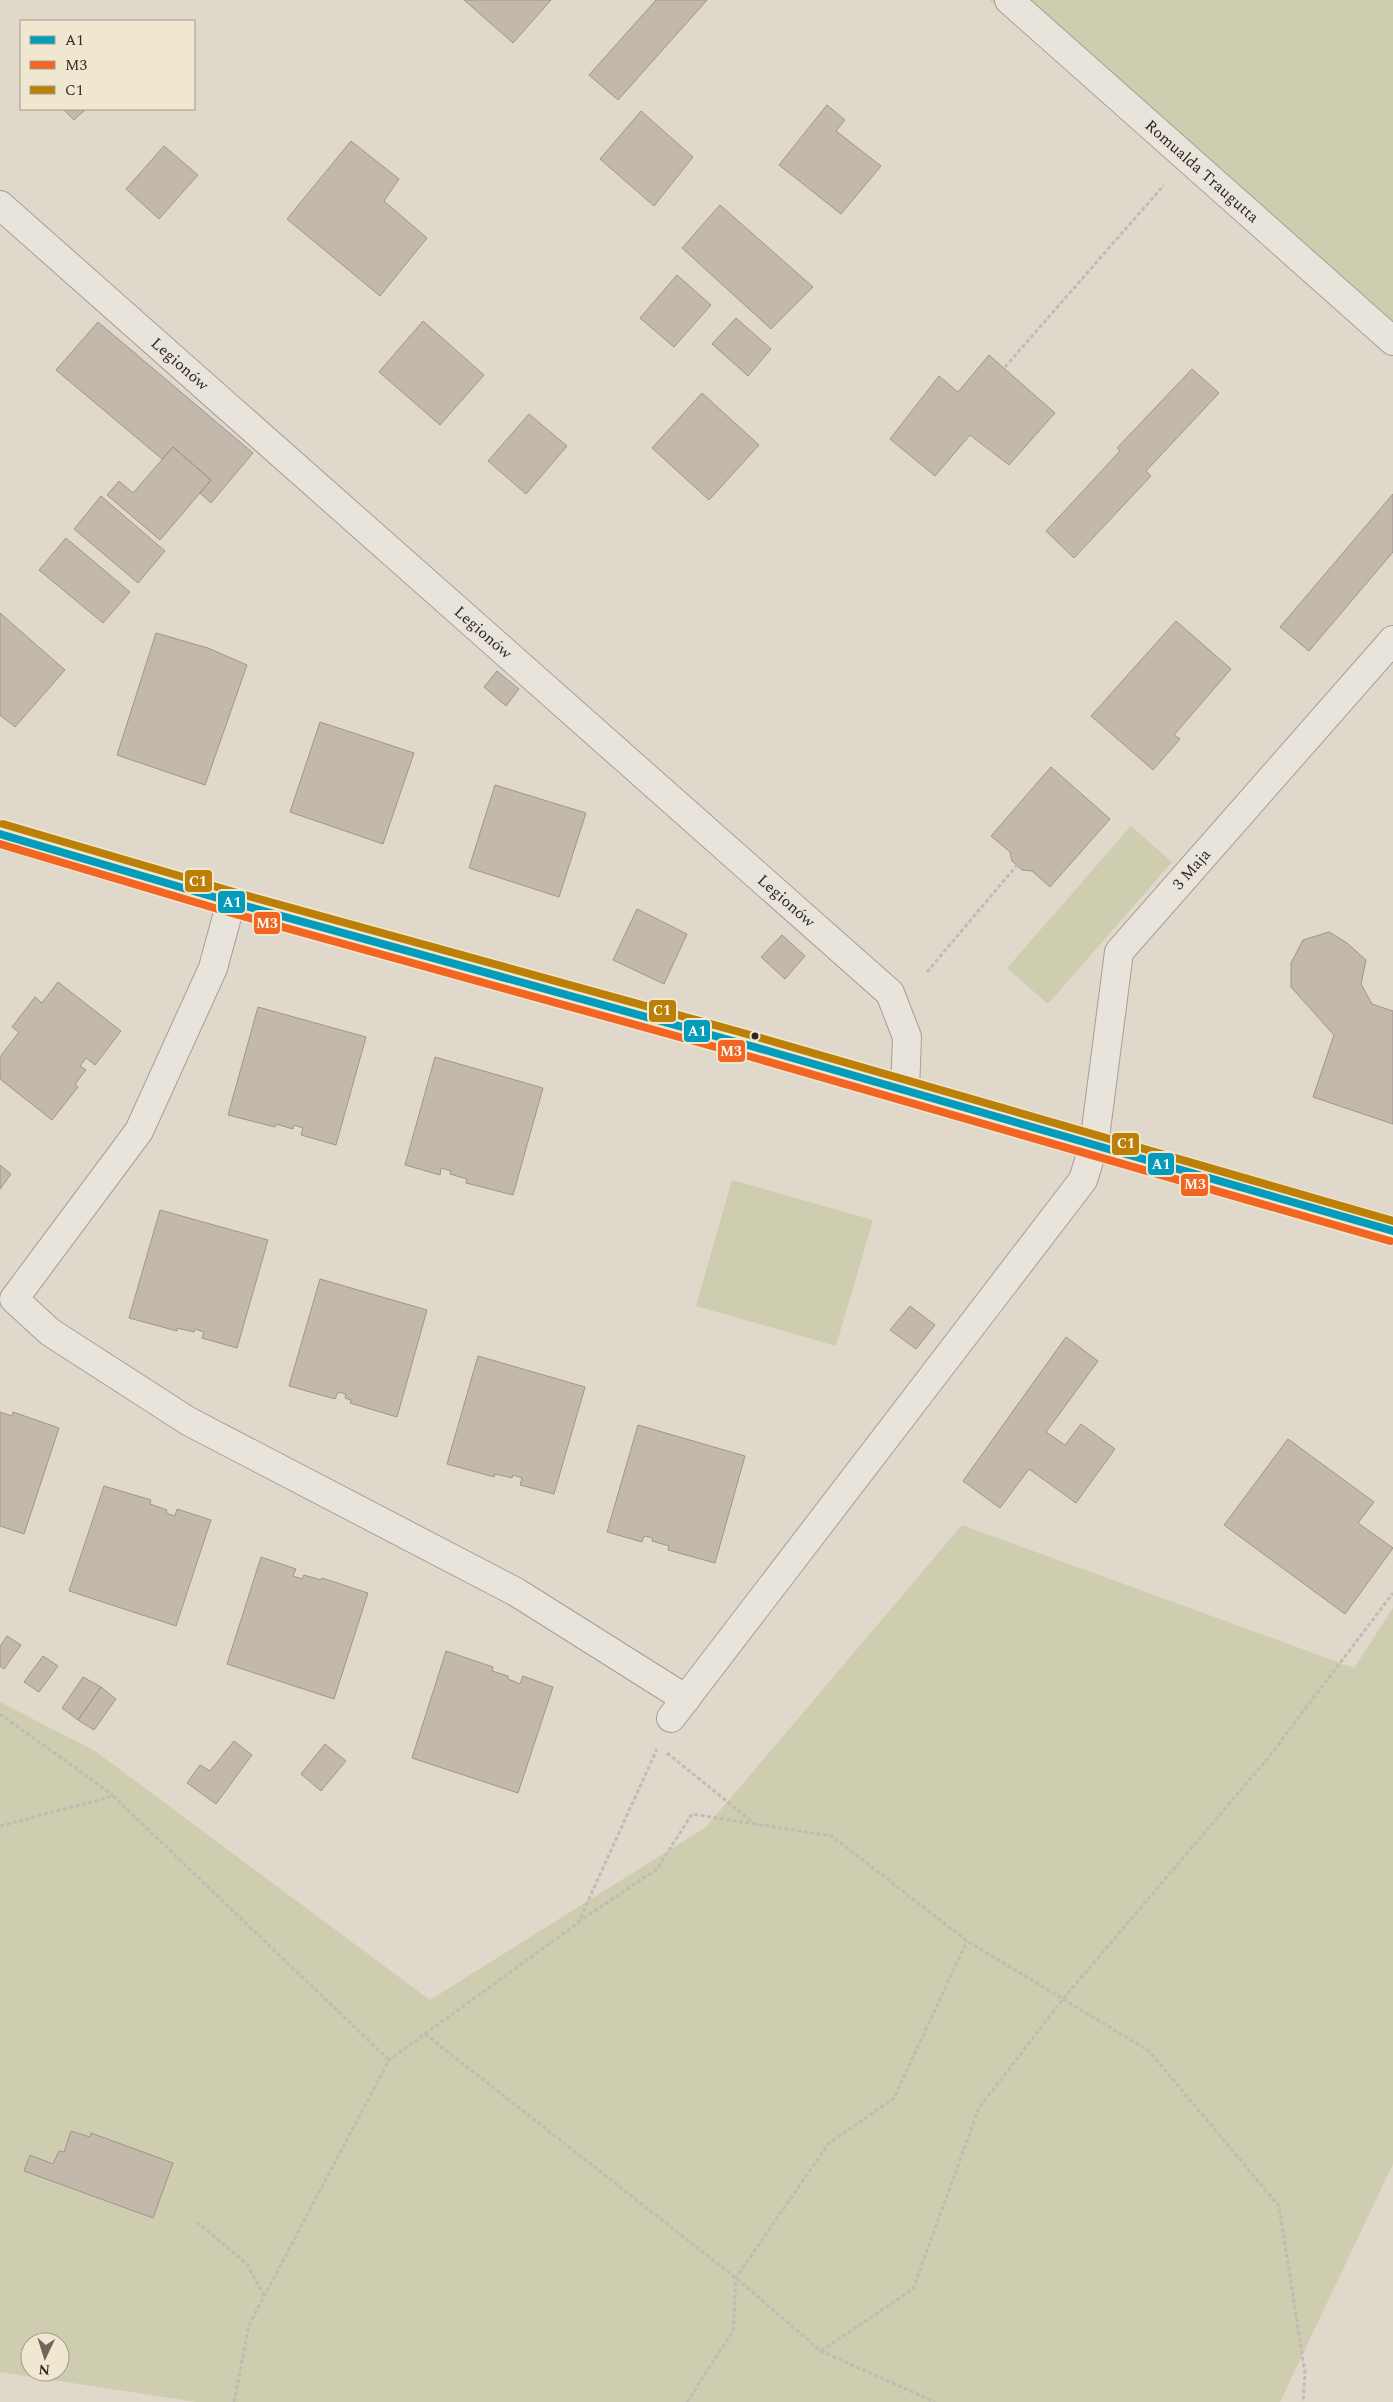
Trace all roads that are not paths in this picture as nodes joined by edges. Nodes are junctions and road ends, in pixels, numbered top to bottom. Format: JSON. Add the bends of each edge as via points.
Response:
{"nodes":[{"id":1,"x":1009,"y":0,"type":"edge"},
{"id":2,"x":0,"y":205,"type":"edge"},
{"id":3,"x":1393,"y":341,"type":"edge"},
{"id":4,"x":1393,"y":640,"type":"edge"},
{"id":5,"x":0,"y":834,"type":"edge"},
{"id":6,"x":231,"y":902,"type":"junction"},
{"id":7,"x":905,"y":1090,"type":"junction"},
{"id":8,"x":1094,"y":1145,"type":"junction"},
{"id":9,"x":1393,"y":1231,"type":"edge"}],
"edges":[{"from":1,"to":3,"type":"street","name":"Romualda Traugutta"},
{"from":2,"to":7,"type":"street","name":"Legionów","via":[[890,993],[908,1037]]},
{"from":4,"to":8,"type":"street","name":"3 Maja","via":[[1119,952]]},
{"from":5,"to":6,"type":"street"},
{"from":6,"to":7,"type":"street"},
{"from":6,"to":8,"type":"street","name":"3 Maja","via":[[213,968],[139,1131],[14,1299],[50,1332],[188,1420],[516,1592],[678,1709],[1083,1180]]},
{"from":7,"to":8,"type":"street"},
{"from":8,"to":9,"type":"street"}]}
